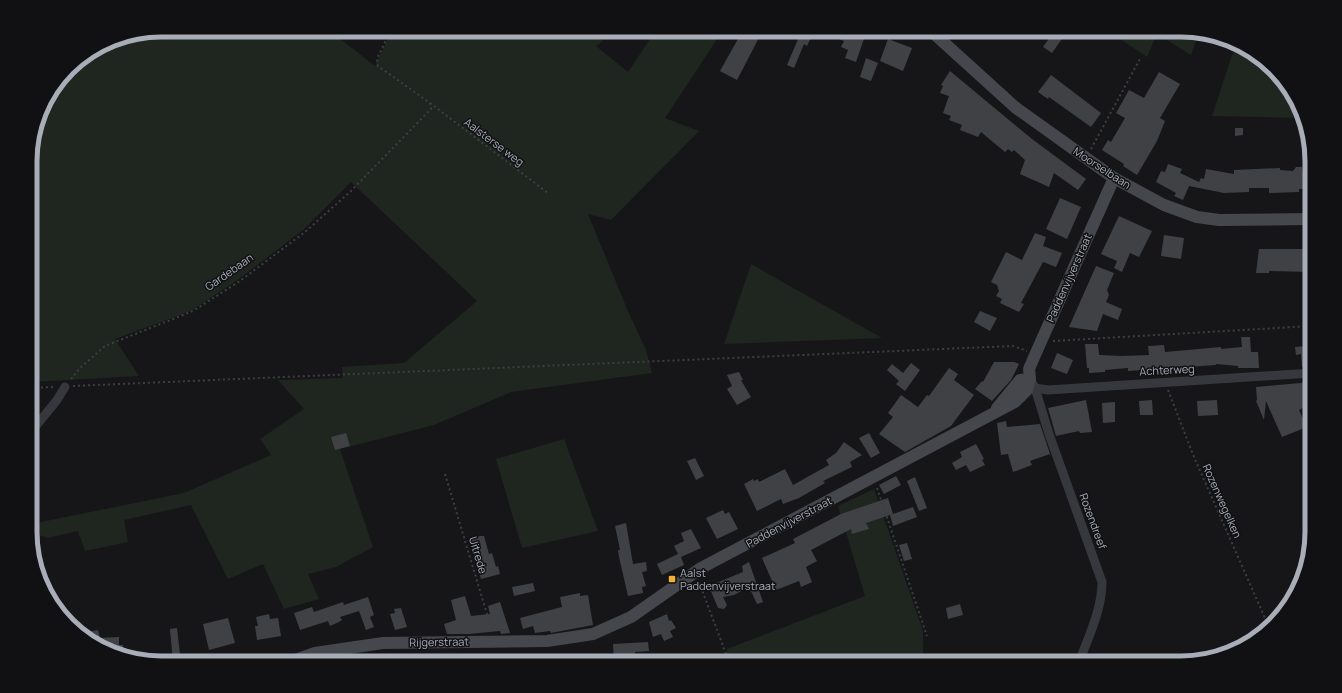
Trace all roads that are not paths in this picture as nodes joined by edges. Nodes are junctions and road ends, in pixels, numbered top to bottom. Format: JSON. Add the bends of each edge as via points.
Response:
{"nodes":[{"id":1,"x":938,"y":37,"type":"edge"},
{"id":2,"x":1114,"y":178,"type":"junction"},
{"id":3,"x":1305,"y":219,"type":"edge"},
{"id":4,"x":1305,"y":373,"type":"edge"},
{"id":5,"x":1032,"y":384,"type":"junction"},
{"id":6,"x":65,"y":387,"type":"road end"},
{"id":7,"x":37,"y":425,"type":"edge"},
{"id":8,"x":593,"y":634,"type":"joint"},
{"id":9,"x":306,"y":656,"type":"edge"},
{"id":10,"x":1082,"y":656,"type":"edge"}],
"edges":[{"from":1,"to":2,"type":"street","name":"Moorselbaan","via":[[1016,108]]},
{"from":2,"to":3,"type":"street","name":"Moorselbaan","via":[[1164,205],[1196,217],[1219,220]]},
{"from":2,"to":5,"type":"street","name":"Paddenvijverstraat","via":[[1029,369]]},
{"from":4,"to":5,"type":"street","name":"Achterweg","via":[[1048,390]]},
{"from":5,"to":8,"type":"street","name":"Paddenvijverstraat","via":[[1020,380],[989,416],[694,572],[630,617]]},
{"from":5,"to":10,"type":"street","name":"Rozendreef","via":[[1102,582],[1102,593],[1095,619]]},
{"from":6,"to":7,"type":"street"},
{"from":8,"to":9,"type":"street","name":"Rijgerstraat","via":[[547,641],[383,643]]}]}
